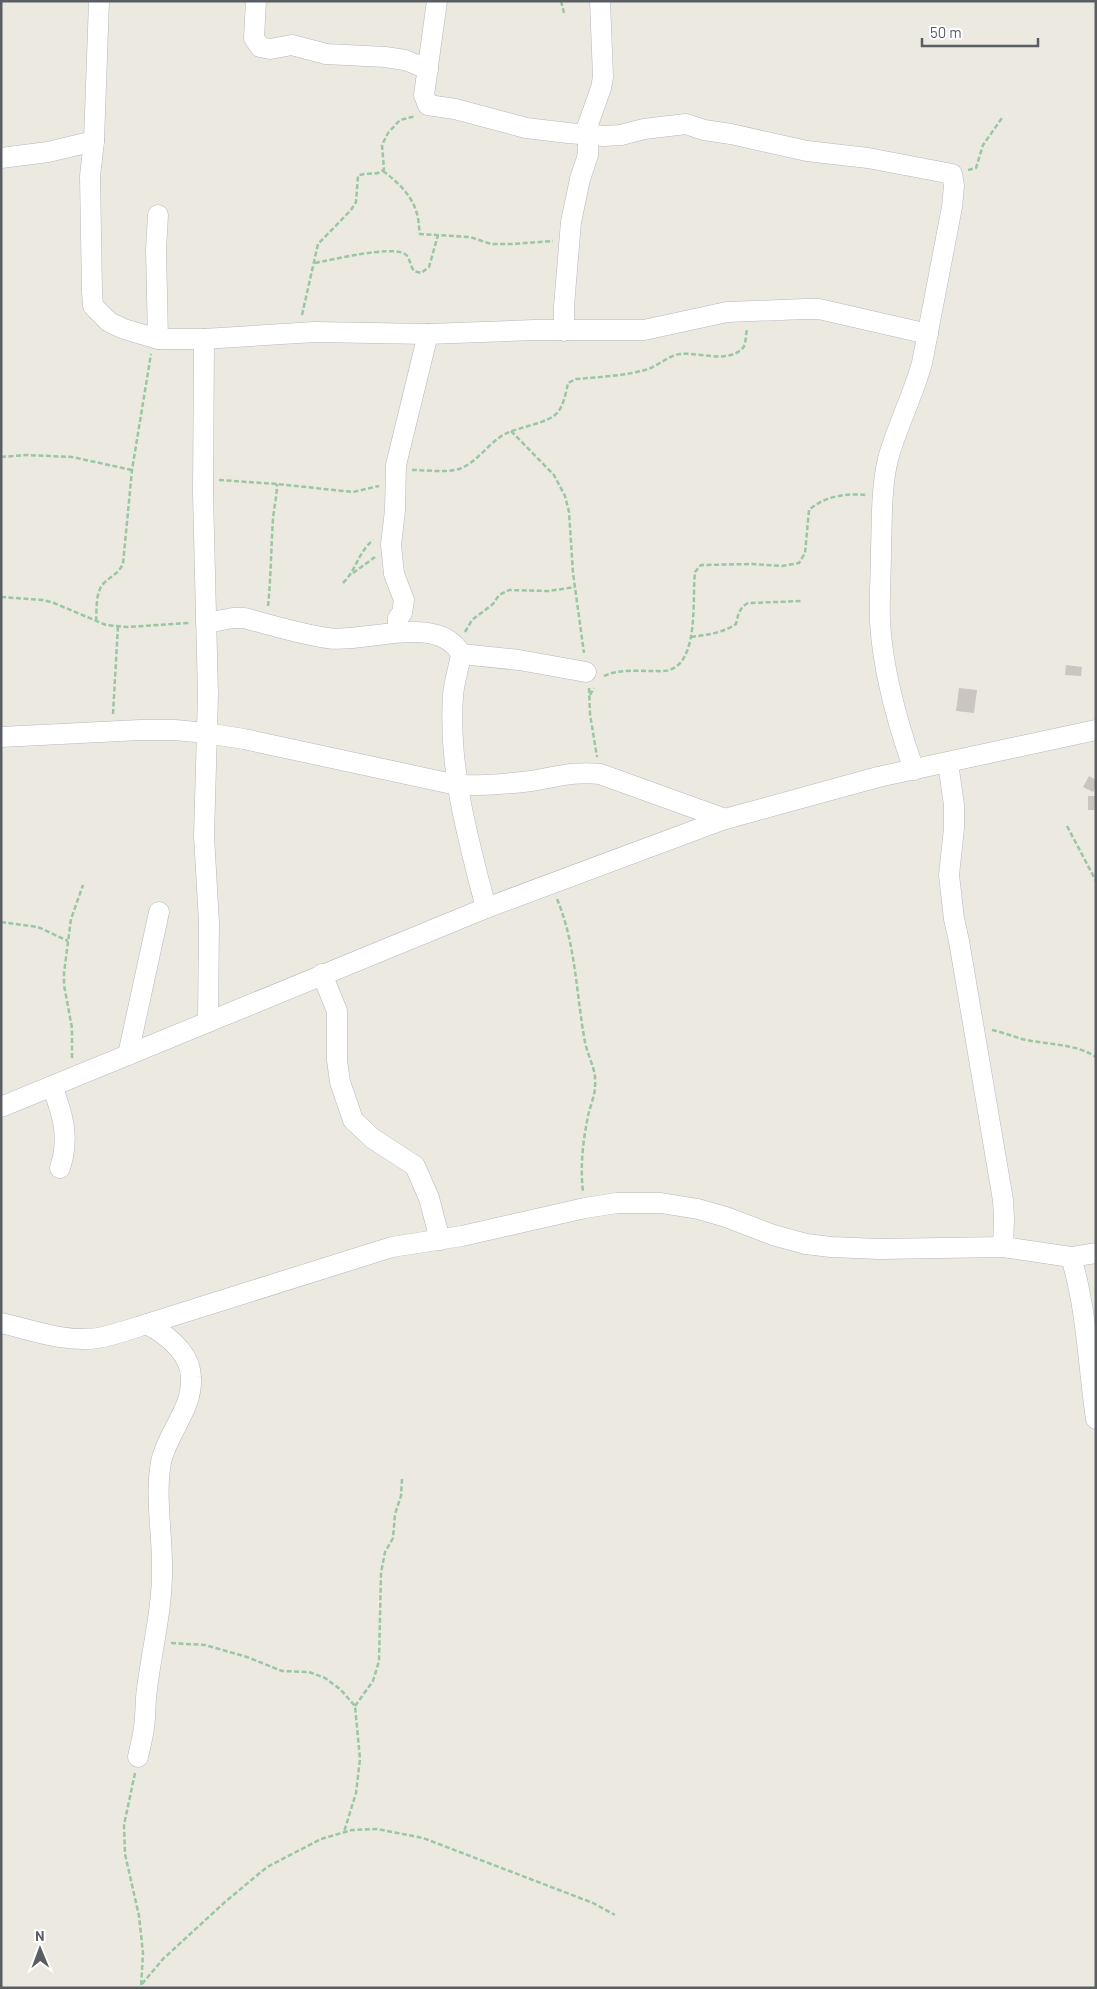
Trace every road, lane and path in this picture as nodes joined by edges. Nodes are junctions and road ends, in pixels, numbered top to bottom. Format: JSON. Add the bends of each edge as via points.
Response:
{"nodes":[{"id":1,"x":99,"y":1,"type":"edge"},
{"id":2,"x":256,"y":1,"type":"edge"},
{"id":3,"x":437,"y":1,"type":"edge"},
{"id":4,"x":561,"y":1,"type":"edge"},
{"id":5,"x":600,"y":1,"type":"edge"},
{"id":6,"x":564,"y":13,"type":"dead end"},
{"id":7,"x":428,"y":69,"type":"junction"},
{"id":8,"x":428,"y":105,"type":"junction"},
{"id":9,"x":1002,"y":118,"type":"dead end"},
{"id":10,"x":587,"y":134,"type":"junction"},
{"id":11,"x":94,"y":141,"type":"junction"},
{"id":12,"x":1,"y":158,"type":"edge"},
{"id":13,"x":383,"y":171,"type":"junction"},
{"id":14,"x":952,"y":174,"type":"junction"},
{"id":15,"x":158,"y":215,"type":"dead end"},
{"id":16,"x":438,"y":236,"type":"junction"},
{"id":17,"x":569,"y":240,"type":"junction"},
{"id":18,"x":314,"y":263,"type":"junction"},
{"id":19,"x":754,"y":323,"type":"dead end"},
{"id":20,"x":564,"y":331,"type":"junction"},
{"id":21,"x":296,"y":333,"type":"junction"},
{"id":22,"x":428,"y":334,"type":"junction"},
{"id":23,"x":928,"y":334,"type":"junction"},
{"id":24,"x":156,"y":338,"type":"junction"},
{"id":25,"x":204,"y":339,"type":"junction"},
{"id":26,"x":511,"y":431,"type":"junction"},
{"id":27,"x":1,"y":457,"type":"edge"},
{"id":28,"x":132,"y":470,"type":"junction"},
{"id":29,"x":395,"y":473,"type":"junction"},
{"id":30,"x":203,"y":478,"type":"junction"},
{"id":31,"x":277,"y":484,"type":"junction"},
{"id":32,"x":883,"y":496,"type":"junction"},
{"id":33,"x":392,"y":540,"type":"junction"},
{"id":34,"x":352,"y":573,"type":"junction"},
{"id":35,"x":343,"y":583,"type":"dead end"},
{"id":36,"x":575,"y":587,"type":"junction"},
{"id":37,"x":1,"y":597,"type":"edge"},
{"id":38,"x":803,"y":601,"type":"dead end"},
{"id":39,"x":96,"y":621,"type":"junction"},
{"id":40,"x":206,"y":622,"type":"junction"},
{"id":41,"x":266,"y":624,"type":"junction"},
{"id":42,"x":118,"y":626,"type":"junction"},
{"id":43,"x":398,"y":632,"type":"junction"},
{"id":44,"x":691,"y":637,"type":"junction"},
{"id":45,"x":459,"y":651,"type":"junction"},
{"id":46,"x":596,"y":677,"type":"junction"},
{"id":47,"x":590,"y":695,"type":"junction"},
{"id":48,"x":1096,"y":730,"type":"edge"},
{"id":49,"x":114,"y":731,"type":"junction"},
{"id":50,"x":206,"y":733,"type":"junction"},
{"id":51,"x":1,"y":737,"type":"edge"},
{"id":52,"x":948,"y":763,"type":"junction"},
{"id":53,"x":914,"y":770,"type":"junction"},
{"id":54,"x":600,"y":774,"type":"junction"},
{"id":55,"x":457,"y":785,"type":"junction"},
{"id":56,"x":725,"y":819,"type":"junction"},
{"id":57,"x":1067,"y":826,"type":"dead end"},
{"id":58,"x":1096,"y":880,"type":"edge"},
{"id":59,"x":550,"y":884,"type":"junction"},
{"id":60,"x":83,"y":885,"type":"dead end"},
{"id":61,"x":486,"y":908,"type":"junction"},
{"id":62,"x":159,"y":912,"type":"dead end"},
{"id":63,"x":1,"y":922,"type":"edge"},
{"id":64,"x":68,"y":941,"type":"junction"},
{"id":65,"x":322,"y":974,"type":"junction"},
{"id":66,"x":208,"y":1022,"type":"junction"},
{"id":67,"x":973,"y":1027,"type":"junction"},
{"id":68,"x":128,"y":1055,"type":"junction"},
{"id":69,"x":1096,"y":1057,"type":"edge"},
{"id":70,"x":72,"y":1078,"type":"junction"},
{"id":71,"x":52,"y":1086,"type":"junction"},
{"id":72,"x":1,"y":1107,"type":"edge"},
{"id":73,"x":60,"y":1168,"type":"dead end"},
{"id":74,"x":585,"y":1208,"type":"junction"},
{"id":75,"x":440,"y":1240,"type":"junction"},
{"id":76,"x":1003,"y":1247,"type":"junction"},
{"id":77,"x":1096,"y":1253,"type":"edge"},
{"id":78,"x":1071,"y":1257,"type":"junction"},
{"id":79,"x":1,"y":1323,"type":"edge"},
{"id":80,"x":147,"y":1324,"type":"junction"},
{"id":81,"x":1096,"y":1419,"type":"edge"},
{"id":82,"x":402,"y":1480,"type":"dead end"},
{"id":83,"x":154,"y":1642,"type":"junction"},
{"id":84,"x":355,"y":1706,"type":"junction"},
{"id":85,"x":138,"y":1757,"type":"joint"},
{"id":86,"x":344,"y":1832,"type":"junction"},
{"id":87,"x":615,"y":1915,"type":"dead end"},
{"id":88,"x":142,"y":1986,"type":"edge"}],
"edges":[{"from":1,"to":11,"type":"street"},
{"from":2,"to":7,"type":"street","via":[[254,38],[260,47],[270,50],[292,45],[326,54],[385,57]]},
{"from":3,"to":7,"type":"street"},
{"from":4,"to":6,"type":"path"},
{"from":5,"to":10,"type":"street","via":[[603,77]]},
{"from":7,"to":8,"type":"street","via":[[424,95]]},
{"from":8,"to":10,"type":"street","via":[[455,108],[526,128]]},
{"from":8,"to":13,"type":"path","via":[[415,116],[400,120],[388,133],[382,145]]},
{"from":9,"to":14,"type":"path","via":[[983,145],[976,168]]},
{"from":10,"to":14,"type":"street","via":[[621,135],[686,124],[807,151],[868,158]]},
{"from":10,"to":17,"type":"street","via":[[588,156],[580,179]]},
{"from":11,"to":12,"type":"street","via":[[48,152]]},
{"from":11,"to":24,"type":"street","via":[[90,176],[93,306],[109,322]]},
{"from":13,"to":16,"type":"path","via":[[402,186],[411,200],[420,234]]},
{"from":13,"to":18,"type":"path","via":[[358,176],[356,202],[318,244]]},
{"from":14,"to":23,"type":"street","via":[[952,207]]},
{"from":15,"to":24,"type":"street"},
{"from":16,"to":17,"type":"path","via":[[470,237],[491,244]]},
{"from":16,"to":18,"type":"path","via":[[429,267],[421,273],[414,271],[404,253],[398,252],[375,252]]},
{"from":17,"to":20,"type":"street"},
{"from":18,"to":21,"type":"path"},
{"from":19,"to":26,"type":"path","via":[[747,329],[745,344],[738,352],[714,356],[680,354],[648,370],[576,379],[568,383],[558,413]]},
{"from":20,"to":22,"type":"street"},
{"from":20,"to":23,"type":"street","via":[[644,330],[727,312],[818,309]]},
{"from":21,"to":22,"type":"street"},
{"from":21,"to":25,"type":"street"},
{"from":22,"to":29,"type":"street"},
{"from":23,"to":32,"type":"street","via":[[917,381],[888,459]]},
{"from":24,"to":25,"type":"street"},
{"from":24,"to":28,"type":"path"},
{"from":25,"to":30,"type":"street"},
{"from":26,"to":29,"type":"path","via":[[491,442],[470,463],[458,469]]},
{"from":26,"to":36,"type":"path","via":[[554,475],[565,496]]},
{"from":27,"to":28,"type":"path","via":[[72,458]]},
{"from":28,"to":39,"type":"path","via":[[122,564],[98,594]]},
{"from":29,"to":31,"type":"path","via":[[382,485],[353,492]]},
{"from":29,"to":33,"type":"street"},
{"from":30,"to":31,"type":"path"},
{"from":30,"to":40,"type":"street"},
{"from":31,"to":41,"type":"path"},
{"from":32,"to":44,"type":"path","via":[[851,493],[814,506],[808,514],[805,553],[799,563],[782,566],[701,565],[695,572]]},
{"from":32,"to":53,"type":"street","via":[[880,620],[883,653],[893,704]]},
{"from":33,"to":34,"type":"path"},
{"from":33,"to":34,"type":"path","via":[[373,540],[362,550]]},
{"from":33,"to":43,"type":"street","via":[[394,574],[404,600],[398,618]]},
{"from":34,"to":35,"type":"path"},
{"from":36,"to":45,"type":"path","via":[[509,590],[499,595],[493,604],[472,620]]},
{"from":36,"to":46,"type":"path"},
{"from":37,"to":39,"type":"path","via":[[43,600]]},
{"from":38,"to":44,"type":"path","via":[[748,603],[742,606],[736,624],[731,628]]},
{"from":39,"to":42,"type":"path"},
{"from":40,"to":41,"type":"street","via":[[234,618]]},
{"from":40,"to":42,"type":"path"},
{"from":40,"to":50,"type":"street"},
{"from":41,"to":43,"type":"street","via":[[328,638],[364,638]]},
{"from":42,"to":49,"type":"path","via":[[112,710]]},
{"from":43,"to":45,"type":"street","via":[[438,636],[451,641]]},
{"from":44,"to":46,"type":"path","via":[[680,663],[672,670],[615,672]]},
{"from":45,"to":46,"type":"street"},
{"from":45,"to":55,"type":"street","via":[[453,703]]},
{"from":46,"to":47,"type":"path"},
{"from":46,"to":47,"type":"path"},
{"from":47,"to":54,"type":"path"},
{"from":48,"to":52,"type":"street"},
{"from":49,"to":50,"type":"street"},
{"from":49,"to":51,"type":"street"},
{"from":50,"to":55,"type":"street","via":[[244,738]]},
{"from":50,"to":66,"type":"street","via":[[204,836],[209,923]]},
{"from":52,"to":53,"type":"street"},
{"from":52,"to":67,"type":"street","via":[[954,813],[949,875]]},
{"from":53,"to":56,"type":"street"},
{"from":54,"to":55,"type":"street","via":[[580,772],[505,784]]},
{"from":54,"to":56,"type":"street"},
{"from":55,"to":61,"type":"street","via":[[469,847]]},
{"from":56,"to":59,"type":"street"},
{"from":57,"to":58,"type":"path"},
{"from":59,"to":61,"type":"street"},
{"from":59,"to":74,"type":"path","via":[[563,914],[571,946],[586,1045],[596,1077],[581,1168]]},
{"from":60,"to":64,"type":"path"},
{"from":61,"to":65,"type":"street"},
{"from":62,"to":68,"type":"street"},
{"from":63,"to":64,"type":"path","via":[[38,927]]},
{"from":64,"to":70,"type":"path","via":[[64,985],[72,1028]]},
{"from":65,"to":66,"type":"street"},
{"from":65,"to":75,"type":"street","via":[[337,1011],[340,1082],[352,1120],[372,1138],[415,1166],[429,1198]]},
{"from":66,"to":68,"type":"street"},
{"from":67,"to":69,"type":"path","via":[[1089,1052]]},
{"from":67,"to":76,"type":"street","via":[[1003,1200]]},
{"from":68,"to":70,"type":"street"},
{"from":70,"to":71,"type":"street"},
{"from":71,"to":72,"type":"street"},
{"from":71,"to":73,"type":"street","via":[[64,1127],[65,1153]]},
{"from":74,"to":75,"type":"street"},
{"from":74,"to":76,"type":"street","via":[[661,1204],[698,1209],[773,1235],[831,1247]]},
{"from":75,"to":80,"type":"street","via":[[392,1247]]},
{"from":76,"to":78,"type":"street"},
{"from":77,"to":78,"type":"street"},
{"from":78,"to":81,"type":"street","via":[[1078,1279]]},
{"from":79,"to":80,"type":"street","via":[[76,1339],[97,1338]]},
{"from":80,"to":83,"type":"street","via":[[163,1333],[184,1354],[191,1378],[190,1393],[161,1462],[159,1514],[162,1565]]},
{"from":82,"to":84,"type":"path","via":[[393,1538],[381,1573],[379,1661],[373,1681]]},
{"from":83,"to":84,"type":"path","via":[[205,1645],[282,1671],[309,1672],[340,1689]]},
{"from":83,"to":85,"type":"street"},
{"from":84,"to":86,"type":"path","via":[[360,1759],[356,1793]]},
{"from":85,"to":88,"type":"path","via":[[124,1825],[124,1854],[139,1916]]},
{"from":86,"to":87,"type":"path","via":[[377,1829],[423,1838],[593,1903]]},
{"from":86,"to":88,"type":"path","via":[[322,1839],[267,1867],[163,1959]]}]}
